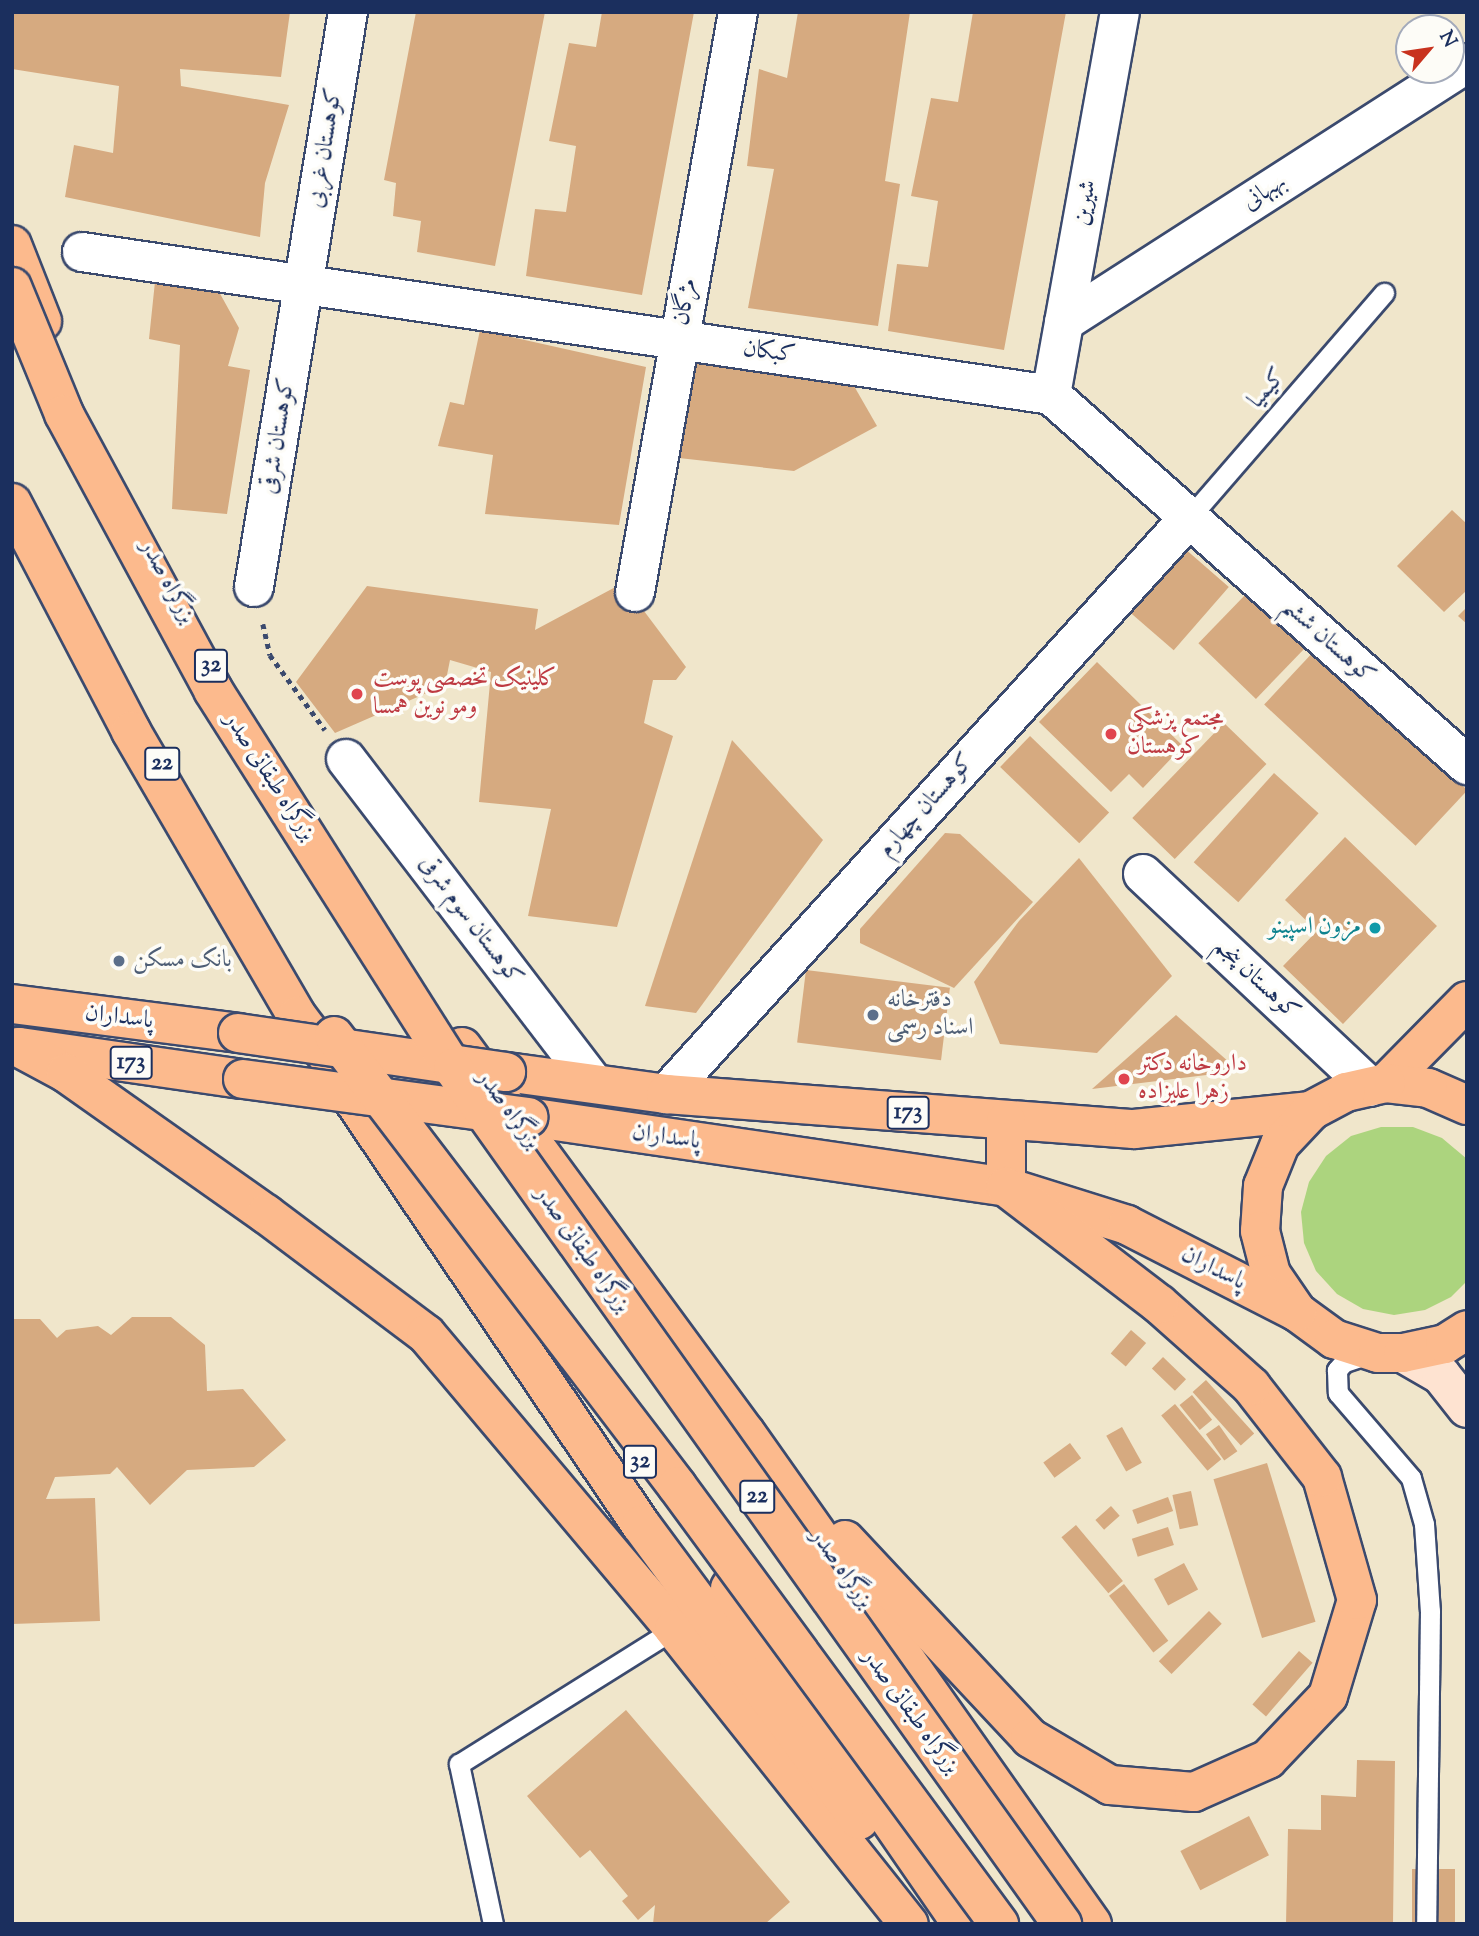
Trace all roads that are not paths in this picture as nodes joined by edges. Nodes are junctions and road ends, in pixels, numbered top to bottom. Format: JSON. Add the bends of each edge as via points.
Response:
{"nodes":[{"id":1,"x":348,"y":12,"type":"edge"},
{"id":2,"x":738,"y":12,"type":"edge"},
{"id":3,"x":1120,"y":12,"type":"edge"},
{"id":4,"x":1467,"y":63,"type":"edge"},
{"id":5,"x":12,"y":245,"type":"edge"},
{"id":6,"x":82,"y":252,"type":"dead end"},
{"id":7,"x":303,"y":285,"type":"junction"},
{"id":8,"x":12,"y":287,"type":"edge"},
{"id":9,"x":1384,"y":293,"type":"dead end"},
{"id":10,"x":1064,"y":322,"type":"junction"},
{"id":11,"x":680,"y":340,"type":"junction"},
{"id":12,"x":1051,"y":395,"type":"junction"},
{"id":13,"x":12,"y":480,"type":"edge"},
{"id":14,"x":12,"y":503,"type":"edge"},
{"id":15,"x":1189,"y":518,"type":"junction"},
{"id":16,"x":254,"y":587,"type":"road end"},
{"id":17,"x":635,"y":592,"type":"dead end"},
{"id":18,"x":346,"y":759,"type":"road end"},
{"id":19,"x":1467,"y":765,"type":"edge"},
{"id":20,"x":1143,"y":874,"type":"dead end"},
{"id":21,"x":1467,"y":1002,"type":"edge"},
{"id":22,"x":15,"y":1005,"type":"edge"},
{"id":23,"x":297,"y":1016,"type":"junction"},
{"id":24,"x":15,"y":1046,"type":"edge"},
{"id":25,"x":593,"y":1083,"type":"junction"},
{"id":26,"x":1378,"y":1085,"type":"junction"},
{"id":27,"x":666,"y":1094,"type":"junction"},
{"id":28,"x":1467,"y":1105,"type":"edge"},
{"id":29,"x":1311,"y":1111,"type":"junction"},
{"id":30,"x":1006,"y":1121,"type":"junction"},
{"id":31,"x":1006,"y":1187,"type":"junction"},
{"id":32,"x":1297,"y":1312,"type":"junction"},
{"id":33,"x":1467,"y":1330,"type":"edge"},
{"id":34,"x":1391,"y":1353,"type":"junction"},
{"id":35,"x":1467,"y":1408,"type":"edge"},
{"id":36,"x":745,"y":1432,"type":"junction"},
{"id":37,"x":674,"y":1629,"type":"junction"},
{"id":38,"x":493,"y":1924,"type":"edge"},
{"id":39,"x":909,"y":1924,"type":"edge"},
{"id":40,"x":923,"y":1924,"type":"edge"},
{"id":41,"x":962,"y":1924,"type":"edge"},
{"id":42,"x":999,"y":1924,"type":"edge"},
{"id":43,"x":1062,"y":1924,"type":"edge"},
{"id":44,"x":1092,"y":1924,"type":"edge"},
{"id":45,"x":1426,"y":1924,"type":"edge"}],
"edges":[{"from":1,"to":7,"type":"street","name":"کوهستان غربی"},
{"from":2,"to":11,"type":"street","name":"مژگان"},
{"from":3,"to":10,"type":"street","name":"شیرین"},
{"from":4,"to":10,"type":"street","name":"بهبهانی"},
{"from":5,"to":36,"type":"main road","name":"بزرگراه صدر","number":"32","via":[[76,409],[221,685],[468,1055]]},
{"from":6,"to":7,"type":"street","name":"کبکان"},
{"from":7,"to":11,"type":"street","name":"کبکان"},
{"from":7,"to":16,"type":"street","name":"کوهستان شرقی"},
{"from":8,"to":43,"type":"main road","name":"بزرگراه طبقاتی صدر","number":"22","bridge":true,"via":[[64,414],[213,690],[453,1068]]},
{"from":9,"to":15,"type":"lane","name":"کیمیا"},
{"from":10,"to":12,"type":"street","name":"شیرین"},
{"from":11,"to":12,"type":"street","name":"کبکان"},
{"from":11,"to":17,"type":"street","name":"مژگان"},
{"from":12,"to":15,"type":"street"},
{"from":13,"to":42,"type":"main road","number":"22","bridge":true,"via":[[139,726],[334,1036],[677,1486]]},
{"from":14,"to":23,"type":"main road","number":"32","via":[[131,731]]},
{"from":15,"to":19,"type":"street","name":"کوهستان ششم"},
{"from":15,"to":27,"type":"street","name":"کوهستان چهارم"},
{"from":18,"to":25,"type":"street","name":"کوهستان سوم شرقی"},
{"from":20,"to":26,"type":"street","name":"کوهستان پنجم"},
{"from":21,"to":26,"type":"main road"},
{"from":22,"to":24,"type":"main road"},
{"from":22,"to":25,"type":"main road","name":"پاسداران","number":"173","bridge":true},
{"from":23,"to":40,"type":"main road","via":[[641,1525],[863,1824]]},
{"from":23,"to":41,"type":"main road","number":"32","via":[[667,1497]]},
{"from":24,"to":31,"type":"main road","name":"پاسداران","number":"173","bridge":true},
{"from":24,"to":37,"type":"main road","via":[[66,1073],[426,1334]]},
{"from":25,"to":27,"type":"main road","name":"پاسداران","number":"173"},
{"from":26,"to":28,"type":"main road","via":[[1428,1088]]},
{"from":26,"to":29,"type":"main road","via":[[1346,1092]]},
{"from":27,"to":30,"type":"main road","name":"پاسداران","number":"173"},
{"from":29,"to":30,"type":"main road","name":"پاسداران","number":"173","via":[[1134,1129]]},
{"from":29,"to":32,"type":"main road","via":[[1280,1144],[1262,1197],[1259,1231],[1271,1274]]},
{"from":30,"to":31,"type":"main road"},
{"from":31,"to":32,"type":"main road","name":"پاسداران","number":"173","via":[[1127,1225]]},
{"from":31,"to":36,"type":"main road","via":[[1159,1304],[1251,1386],[1322,1477],[1357,1600],[1328,1696],[1268,1759],[1194,1792],[1111,1785],[1030,1738]]},
{"from":32,"to":34,"type":"main road","via":[[1334,1339]]},
{"from":33,"to":34,"type":"main road","via":[[1445,1344]]},
{"from":34,"to":35,"type":"main road","via":[[1441,1375]]},
{"from":34,"to":45,"type":"lane","via":[[1343,1362],[1335,1380],[1348,1408],[1389,1448],[1411,1478],[1424,1524],[1430,1611]]},
{"from":36,"to":44,"type":"main road","name":"بزرگراه صدر","number":"32"},
{"from":37,"to":38,"type":"lane","via":[[459,1764]]},
{"from":37,"to":39,"type":"main road"}]}
